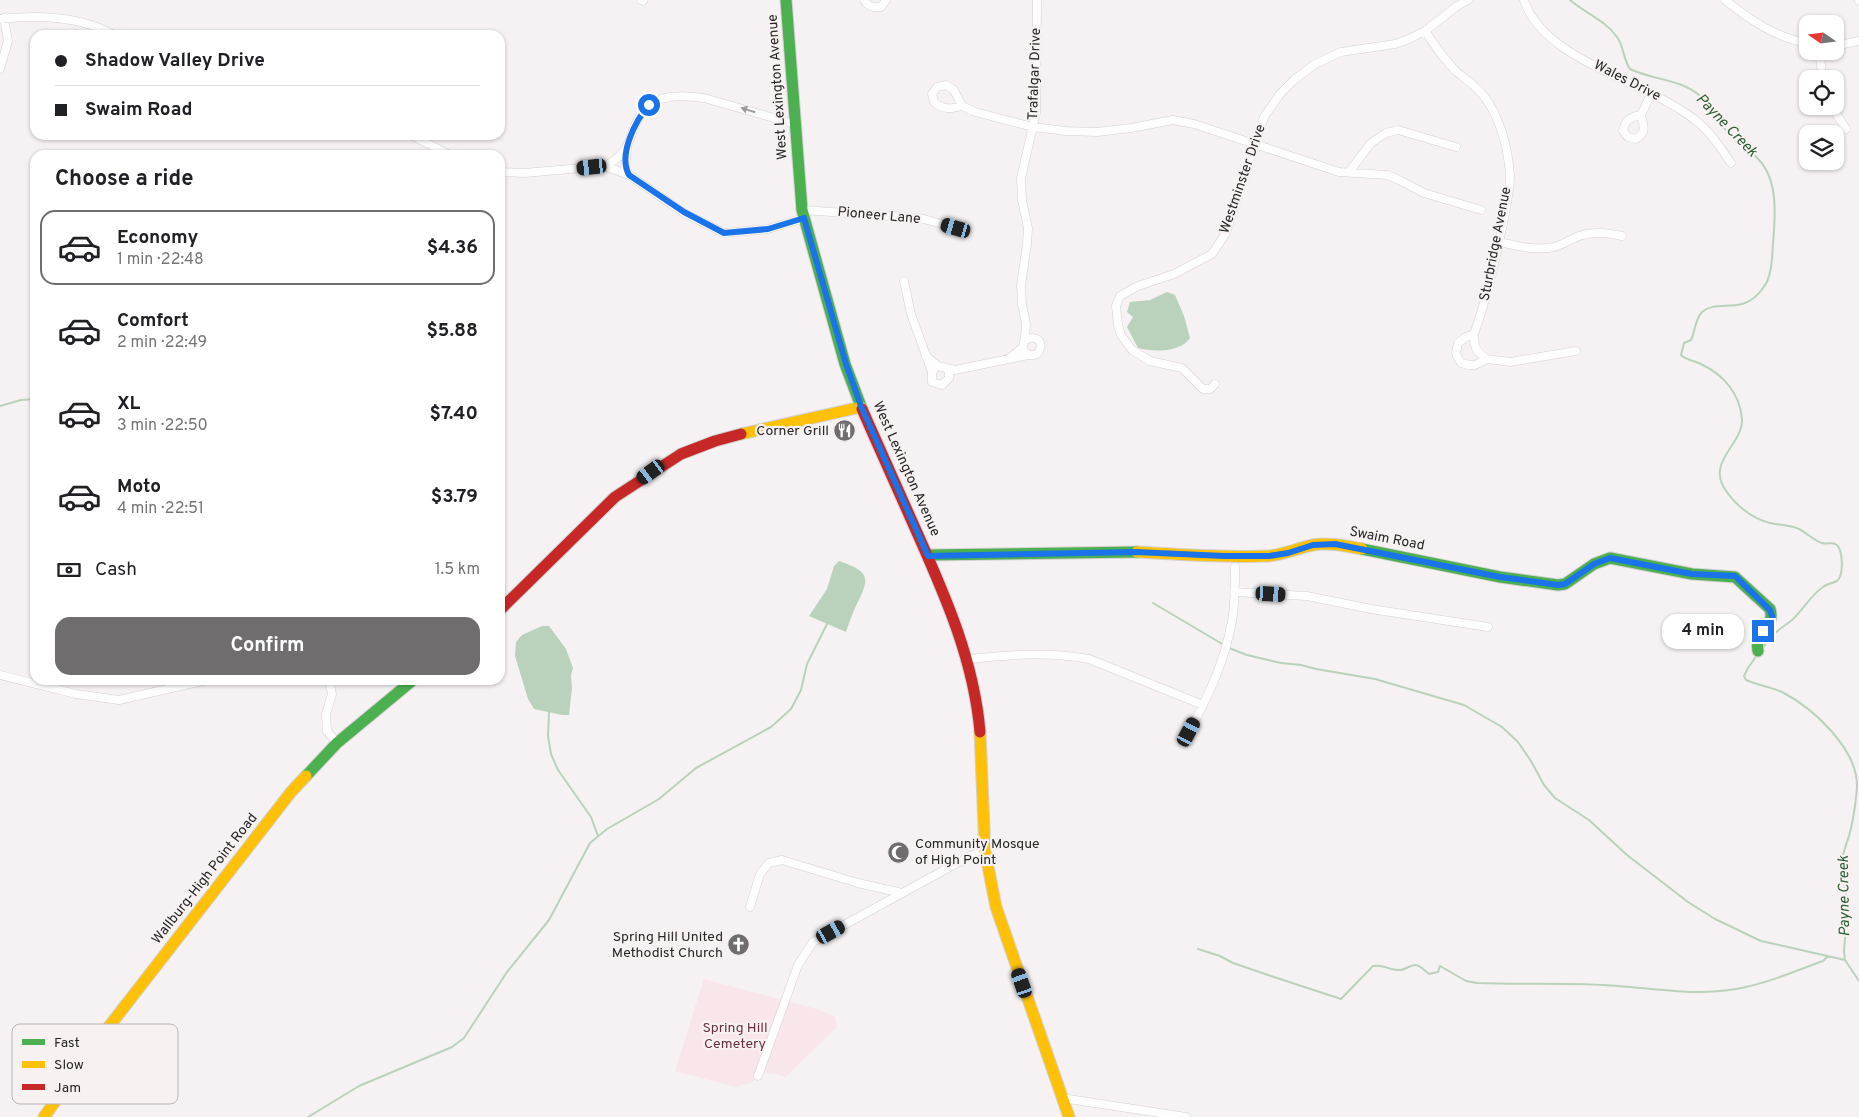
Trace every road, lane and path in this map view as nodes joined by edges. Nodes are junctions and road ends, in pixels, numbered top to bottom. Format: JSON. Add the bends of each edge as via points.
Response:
{"nodes":[{"id":1,"x":786,"y":0,"type":"edge"},
{"id":2,"x":864,"y":0,"type":"edge"},
{"id":3,"x":886,"y":0,"type":"edge"},
{"id":4,"x":1037,"y":0,"type":"edge"},
{"id":5,"x":1468,"y":0,"type":"edge"},
{"id":6,"x":1524,"y":0,"type":"edge"},
{"id":7,"x":1725,"y":0,"type":"edge"},
{"id":8,"x":2,"y":18,"type":"edge"},
{"id":9,"x":103,"y":30,"type":"edge"},
{"id":10,"x":1425,"y":31,"type":"junction"},
{"id":11,"x":1799,"y":41,"type":"edge"},
{"id":12,"x":1859,"y":41,"type":"edge"},
{"id":13,"x":1844,"y":44,"type":"edge"},
{"id":14,"x":0,"y":69,"type":"edge"},
{"id":15,"x":1651,"y":94,"type":"junction"},
{"id":16,"x":962,"y":106,"type":"dead end"},
{"id":17,"x":1641,"y":115,"type":"dead end"},
{"id":18,"x":1837,"y":115,"type":"edge"},
{"id":19,"x":795,"y":124,"type":"junction"},
{"id":20,"x":1034,"y":127,"type":"junction"},
{"id":21,"x":1846,"y":129,"type":"dead end"},
{"id":22,"x":421,"y":140,"type":"edge"},
{"id":23,"x":1254,"y":144,"type":"junction"},
{"id":24,"x":1456,"y":147,"type":"dead end"},
{"id":25,"x":627,"y":148,"type":"junction"},
{"id":26,"x":440,"y":150,"type":"edge"},
{"id":27,"x":1731,"y":163,"type":"dead end"},
{"id":28,"x":605,"y":166,"type":"junction"},
{"id":29,"x":505,"y":172,"type":"edge"},
{"id":30,"x":1349,"y":172,"type":"junction"},
{"id":31,"x":629,"y":175,"type":"junction"},
{"id":32,"x":1481,"y":210,"type":"dead end"},
{"id":33,"x":803,"y":214,"type":"junction"},
{"id":34,"x":956,"y":228,"type":"dead end"},
{"id":35,"x":1622,"y":236,"type":"dead end"},
{"id":36,"x":1499,"y":242,"type":"junction"},
{"id":37,"x":904,"y":281,"type":"dead end"},
{"id":38,"x":1474,"y":334,"type":"junction"},
{"id":39,"x":1027,"y":341,"type":"junction"},
{"id":40,"x":1576,"y":351,"type":"dead end"},
{"id":41,"x":1028,"y":355,"type":"junction"},
{"id":42,"x":926,"y":356,"type":"junction"},
{"id":43,"x":1009,"y":359,"type":"junction"},
{"id":44,"x":1487,"y":359,"type":"junction"},
{"id":45,"x":938,"y":366,"type":"junction"},
{"id":46,"x":932,"y":372,"type":"junction"},
{"id":47,"x":948,"y":374,"type":"junction"},
{"id":48,"x":1215,"y":384,"type":"dead end"},
{"id":49,"x":861,"y":406,"type":"junction"},
{"id":50,"x":928,"y":556,"type":"junction"},
{"id":51,"x":1235,"y":567,"type":"dead end"},
{"id":52,"x":1234,"y":592,"type":"junction"},
{"id":53,"x":505,"y":605,"type":"edge"},
{"id":54,"x":1488,"y":627,"type":"dead end"},
{"id":55,"x":1758,"y":651,"type":"dead end"},
{"id":56,"x":967,"y":659,"type":"junction"},
{"id":57,"x":0,"y":675,"type":"edge"},
{"id":58,"x":30,"y":682,"type":"edge"},
{"id":59,"x":40,"y":685,"type":"edge"},
{"id":60,"x":185,"y":685,"type":"edge"},
{"id":61,"x":330,"y":685,"type":"edge"},
{"id":62,"x":407,"y":685,"type":"edge"},
{"id":63,"x":1203,"y":705,"type":"junction"},
{"id":64,"x":1189,"y":732,"type":"dead end"},
{"id":65,"x":337,"y":743,"type":"junction"},
{"id":66,"x":985,"y":850,"type":"junction"},
{"id":67,"x":902,"y":893,"type":"junction"},
{"id":68,"x":750,"y":907,"type":"dead end"},
{"id":69,"x":111,"y":1024,"type":"edge"},
{"id":70,"x":758,"y":1076,"type":"dead end"},
{"id":71,"x":1062,"y":1098,"type":"junction"},
{"id":72,"x":53,"y":1104,"type":"edge"},
{"id":73,"x":44,"y":1117,"type":"edge"},
{"id":74,"x":1069,"y":1117,"type":"edge"},
{"id":75,"x":1186,"y":1117,"type":"edge"}],
"edges":[{"from":1,"to":19,"type":"street","name":"West Lexington Avenue"},
{"from":2,"to":3,"type":"street","via":[[876,8]]},
{"from":4,"to":20,"type":"street","name":"Trafalgar Drive"},
{"from":5,"to":10,"type":"street","name":"Westminster Drive"},
{"from":6,"to":15,"type":"street","name":"Wales Drive","via":[[1539,26],[1557,44]]},
{"from":7,"to":11,"type":"street","via":[[1770,31]]},
{"from":8,"to":9,"type":"street","via":[[38,17],[87,23]]},
{"from":8,"to":14,"type":"street","via":[[8,41]]},
{"from":10,"to":23,"type":"street","name":"Westminster Drive","via":[[1395,44],[1341,52],[1315,64],[1294,80],[1271,105]]},
{"from":10,"to":36,"type":"street","name":"Sturbridge Avenue","via":[[1447,61],[1485,97],[1500,127],[1510,176]]},
{"from":12,"to":13,"type":"street"},
{"from":15,"to":17,"type":"street"},
{"from":15,"to":27,"type":"street","name":"Wales Drive","via":[[1700,124]]},
{"from":16,"to":20,"type":"street"},
{"from":18,"to":21,"type":"street"},
{"from":19,"to":25,"type":"street","one_way":true,"via":[[704,98],[672,96],[649,105],[642,113]]},
{"from":19,"to":33,"type":"street","name":"West Lexington Avenue"},
{"from":20,"to":23,"type":"street","via":[[1097,132],[1173,120]]},
{"from":20,"to":39,"type":"street","name":"Trafalgar Drive","via":[[1021,178],[1028,228],[1021,285]]},
{"from":22,"to":26,"type":"street"},
{"from":23,"to":30,"type":"street","via":[[1312,164]]},
{"from":23,"to":48,"type":"street","name":"Westminster Drive","via":[[1226,233],[1212,254],[1174,274],[1128,290],[1120,296],[1116,306],[1122,334],[1132,350],[1150,361],[1182,368],[1203,389],[1210,389]]},
{"from":24,"to":30,"type":"street","via":[[1398,130],[1386,133],[1371,143]]},
{"from":25,"to":28,"type":"street"},
{"from":25,"to":31,"type":"street","via":[[625,169]]},
{"from":28,"to":29,"type":"street"},
{"from":28,"to":31,"type":"street"},
{"from":30,"to":32,"type":"street","via":[[1388,175],[1424,193]]},
{"from":31,"to":33,"type":"street","via":[[684,212],[724,233],[768,229]]},
{"from":33,"to":34,"type":"street","name":"Pioneer Lane","via":[[920,218]]},
{"from":33,"to":49,"type":"street","name":"West Lexington Avenue"},
{"from":35,"to":36,"type":"street","via":[[1592,233],[1544,249]]},
{"from":36,"to":38,"type":"street","name":"Sturbridge Avenue"},
{"from":37,"to":42,"type":"street","via":[[911,314]]},
{"from":38,"to":44,"type":"street","via":[[1477,350]]},
{"from":38,"to":44,"type":"street","name":"Sturbridge Avenue","via":[[1458,343],[1458,358],[1469,365]]},
{"from":39,"to":41,"type":"street","name":"Trafalgar Drive"},
{"from":39,"to":41,"type":"street","name":"Trafalgar Drive","via":[[1041,342],[1042,347],[1037,354]]},
{"from":39,"to":43,"type":"street"},
{"from":40,"to":44,"type":"street","name":"Sturbridge Avenue","via":[[1510,362]]},
{"from":41,"to":43,"type":"street"},
{"from":42,"to":45,"type":"street"},
{"from":42,"to":46,"type":"street"},
{"from":43,"to":47,"type":"street"},
{"from":45,"to":46,"type":"street"},
{"from":45,"to":47,"type":"street"},
{"from":46,"to":47,"type":"street","via":[[932,382],[942,385]]},
{"from":49,"to":50,"type":"street","name":"West Lexington Avenue"},
{"from":49,"to":53,"type":"street","via":[[715,441],[681,454],[615,498]]},
{"from":50,"to":55,"type":"street","name":"Swaim Road","via":[[1136,552],[1269,556],[1318,544],[1335,544],[1500,577],[1558,585],[1565,584],[1601,560],[1619,559],[1692,574],[1735,576],[1772,614],[1773,619],[1758,637]]},
{"from":50,"to":56,"type":"street","name":"West Lexington Avenue","via":[[958,628]]},
{"from":51,"to":52,"type":"street"},
{"from":52,"to":54,"type":"street","via":[[1307,596]]},
{"from":52,"to":63,"type":"street","via":[[1226,647]]},
{"from":56,"to":63,"type":"street","via":[[1076,656]]},
{"from":56,"to":66,"type":"street","name":"West Lexington Avenue","via":[[980,735]]},
{"from":57,"to":58,"type":"street"},
{"from":59,"to":60,"type":"street","via":[[119,700]]},
{"from":61,"to":65,"type":"street","via":[[332,694],[326,714],[327,731]]},
{"from":62,"to":65,"type":"street","name":"Wallburg-High Point Road"},
{"from":63,"to":64,"type":"street"},
{"from":65,"to":69,"type":"street","name":"Wallburg-High Point Road","via":[[291,792]]},
{"from":66,"to":67,"type":"street"},
{"from":66,"to":71,"type":"street","name":"West Lexington Avenue","via":[[996,907]]},
{"from":67,"to":68,"type":"street","via":[[782,860],[769,863],[760,874]]},
{"from":67,"to":70,"type":"street","via":[[813,942],[798,965]]},
{"from":71,"to":74,"type":"street","name":"West Lexington Avenue"},
{"from":71,"to":75,"type":"street"},
{"from":72,"to":73,"type":"street","name":"Wallburg-High Point Road"}]}
